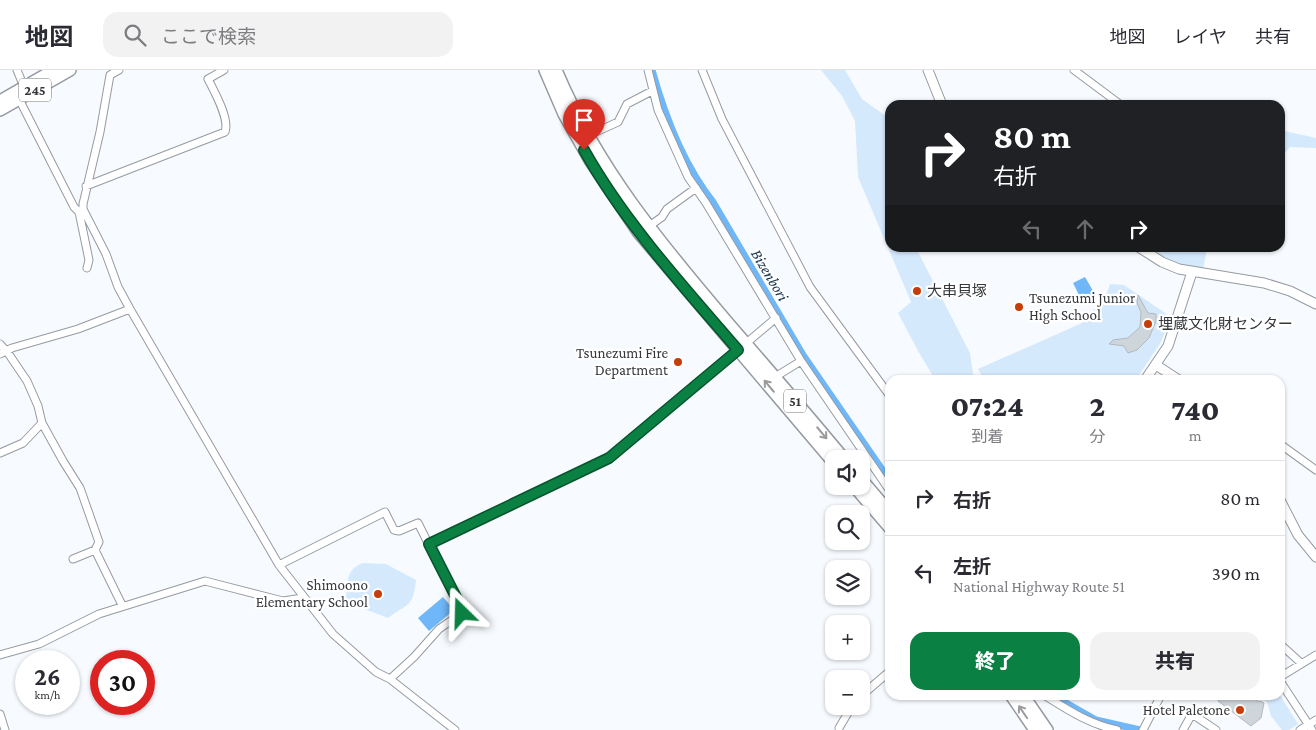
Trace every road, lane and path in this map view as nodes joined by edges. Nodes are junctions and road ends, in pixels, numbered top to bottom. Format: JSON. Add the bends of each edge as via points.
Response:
{"nodes":[{"id":1,"x":17,"y":70,"type":"edge"},
{"id":2,"x":54,"y":70,"type":"edge"},
{"id":3,"x":70,"y":70,"type":"edge"},
{"id":4,"x":119,"y":70,"type":"edge"},
{"id":5,"x":224,"y":70,"type":"edge"},
{"id":6,"x":545,"y":70,"type":"edge"},
{"id":7,"x":556,"y":70,"type":"edge"},
{"id":8,"x":648,"y":70,"type":"edge"},
{"id":9,"x":702,"y":70,"type":"edge"},
{"id":10,"x":928,"y":70,"type":"edge"},
{"id":11,"x":1074,"y":70,"type":"edge"},
{"id":12,"x":24,"y":87,"type":"junction"},
{"id":13,"x":652,"y":91,"type":"junction"},
{"id":14,"x":20,"y":99,"type":"junction"},
{"id":15,"x":940,"y":100,"type":"edge"},
{"id":16,"x":1114,"y":100,"type":"edge"},
{"id":17,"x":0,"y":101,"type":"edge"},
{"id":18,"x":0,"y":110,"type":"edge"},
{"id":19,"x":587,"y":136,"type":"junction"},
{"id":20,"x":86,"y":186,"type":"junction"},
{"id":21,"x":696,"y":188,"type":"junction"},
{"id":22,"x":81,"y":211,"type":"junction"},
{"id":23,"x":648,"y":227,"type":"junction"},
{"id":24,"x":1147,"y":252,"type":"edge"},
{"id":25,"x":87,"y":268,"type":"dead end"},
{"id":26,"x":1192,"y":272,"type":"junction"},
{"id":27,"x":1316,"y":304,"type":"edge"},
{"id":28,"x":130,"y":309,"type":"junction"},
{"id":29,"x":776,"y":318,"type":"junction"},
{"id":30,"x":0,"y":344,"type":"edge"},
{"id":31,"x":742,"y":346,"type":"junction"},
{"id":32,"x":6,"y":354,"type":"edge"},
{"id":33,"x":801,"y":361,"type":"junction"},
{"id":34,"x":1156,"y":365,"type":"junction"},
{"id":35,"x":1149,"y":375,"type":"edge"},
{"id":36,"x":1171,"y":375,"type":"edge"},
{"id":37,"x":775,"y":377,"type":"junction"},
{"id":38,"x":885,"y":389,"type":"edge"},
{"id":39,"x":42,"y":422,"type":"junction"},
{"id":40,"x":1285,"y":448,"type":"edge"},
{"id":41,"x":836,"y":450,"type":"edge"},
{"id":42,"x":825,"y":452,"type":"edge"},
{"id":43,"x":0,"y":453,"type":"edge"},
{"id":44,"x":1316,"y":470,"type":"edge"},
{"id":45,"x":885,"y":484,"type":"edge"},
{"id":46,"x":870,"y":490,"type":"edge"},
{"id":47,"x":862,"y":495,"type":"edge"},
{"id":48,"x":885,"y":507,"type":"edge"},
{"id":49,"x":1285,"y":510,"type":"edge"},
{"id":50,"x":885,"y":522,"type":"edge"},
{"id":51,"x":429,"y":544,"type":"junction"},
{"id":52,"x":95,"y":550,"type":"junction"},
{"id":53,"x":1316,"y":558,"type":"edge"},
{"id":54,"x":73,"y":559,"type":"dead end"},
{"id":55,"x":279,"y":565,"type":"junction"},
{"id":56,"x":303,"y":598,"type":"junction"},
{"id":57,"x":122,"y":605,"type":"junction"},
{"id":58,"x":1285,"y":648,"type":"edge"},
{"id":59,"x":0,"y":655,"type":"edge"},
{"id":60,"x":1316,"y":655,"type":"edge"},
{"id":61,"x":1302,"y":663,"type":"junction"},
{"id":62,"x":885,"y":675,"type":"edge"},
{"id":63,"x":1285,"y":675,"type":"edge"},
{"id":64,"x":390,"y":679,"type":"junction"},
{"id":65,"x":1285,"y":685,"type":"edge"},
{"id":66,"x":870,"y":688,"type":"edge"},
{"id":67,"x":1014,"y":700,"type":"edge"},
{"id":68,"x":1026,"y":700,"type":"edge"},
{"id":69,"x":1052,"y":700,"type":"edge"},
{"id":70,"x":1158,"y":700,"type":"edge"},
{"id":71,"x":0,"y":714,"type":"edge"},
{"id":72,"x":847,"y":715,"type":"edge"},
{"id":73,"x":1314,"y":722,"type":"edge"},
{"id":74,"x":839,"y":728,"type":"dead end"},
{"id":75,"x":1144,"y":728,"type":"edge"},
{"id":76,"x":5,"y":730,"type":"edge"},
{"id":77,"x":455,"y":730,"type":"edge"},
{"id":78,"x":1035,"y":730,"type":"edge"},
{"id":79,"x":1047,"y":730,"type":"edge"},
{"id":80,"x":1117,"y":730,"type":"edge"},
{"id":81,"x":1183,"y":730,"type":"edge"},
{"id":82,"x":1216,"y":730,"type":"edge"},
{"id":83,"x":1300,"y":730,"type":"edge"}],
"edges":[{"from":1,"to":12,"type":"street"},
{"from":2,"to":12,"type":"highway","number":"245"},
{"from":3,"to":14,"type":"highway","number":"245"},
{"from":4,"to":20,"type":"street","via":[[110,75],[99,138]]},
{"from":5,"to":20,"type":"street","via":[[208,79],[223,112],[225,132]]},
{"from":6,"to":31,"type":"highway","number":"51","via":[[578,139],[620,207],[665,264]]},
{"from":7,"to":19,"type":"highway","number":"51"},
{"from":8,"to":13,"type":"street"},
{"from":9,"to":38,"type":"street","via":[[726,127],[810,287]]},
{"from":10,"to":15,"type":"street"},
{"from":11,"to":16,"type":"street"},
{"from":12,"to":14,"type":"street"},
{"from":12,"to":17,"type":"highway","number":"245"},
{"from":13,"to":19,"type":"street","via":[[627,104],[618,122]]},
{"from":13,"to":21,"type":"street","via":[[663,122]]},
{"from":14,"to":18,"type":"highway","number":"245"},
{"from":14,"to":22,"type":"street","via":[[74,207]]},
{"from":19,"to":23,"type":"highway","number":"51"},
{"from":20,"to":22,"type":"street"},
{"from":21,"to":23,"type":"street"},
{"from":21,"to":29,"type":"street"},
{"from":22,"to":25,"type":"street","via":[[89,260]]},
{"from":22,"to":28,"type":"street","via":[[106,254]]},
{"from":23,"to":31,"type":"highway","number":"51"},
{"from":24,"to":26,"type":"street","via":[[1171,266]]},
{"from":26,"to":27,"type":"street","via":[[1264,283]]},
{"from":26,"to":34,"type":"street","via":[[1171,339]]},
{"from":28,"to":32,"type":"street"},
{"from":28,"to":55,"type":"street"},
{"from":29,"to":31,"type":"street"},
{"from":29,"to":33,"type":"street"},
{"from":30,"to":32,"type":"street"},
{"from":31,"to":37,"type":"highway","number":"51"},
{"from":42,"to":31,"type":"highway","number":"51","one_way":true},
{"from":31,"to":51,"type":"street","via":[[609,458]]},
{"from":32,"to":39,"type":"street","via":[[27,381]]},
{"from":33,"to":37,"type":"street"},
{"from":33,"to":45,"type":"street"},
{"from":34,"to":35,"type":"street"},
{"from":34,"to":36,"type":"street"},
{"from":37,"to":41,"type":"highway","number":"51","one_way":true},
{"from":39,"to":43,"type":"street","via":[[23,443]]},
{"from":39,"to":52,"type":"street","via":[[80,488],[99,542]]},
{"from":40,"to":44,"type":"street"},
{"from":46,"to":48,"type":"highway"},
{"from":47,"to":50,"type":"highway"},
{"from":49,"to":53,"type":"street","via":[[1298,535]]},
{"from":51,"to":55,"type":"street","via":[[418,523],[394,530],[385,512]]},
{"from":51,"to":64,"type":"street","via":[[462,613],[439,629]]},
{"from":52,"to":54,"type":"street"},
{"from":52,"to":57,"type":"street"},
{"from":55,"to":56,"type":"street"},
{"from":56,"to":57,"type":"street","via":[[284,601],[206,581]]},
{"from":56,"to":64,"type":"street","via":[[332,634],[376,672]]},
{"from":57,"to":59,"type":"street","via":[[39,644]]},
{"from":58,"to":61,"type":"street"},
{"from":60,"to":61,"type":"street"},
{"from":61,"to":63,"type":"street"},
{"from":62,"to":66,"type":"street"},
{"from":64,"to":77,"type":"street"},
{"from":65,"to":73,"type":"street"},
{"from":78,"to":67,"type":"highway","one_way":true},
{"from":68,"to":79,"type":"highway"},
{"from":69,"to":80,"type":"street","via":[[1090,722]]},
{"from":70,"to":75,"type":"street"},
{"from":71,"to":76,"type":"street"},
{"from":72,"to":74,"type":"street"},
{"from":73,"to":83,"type":"street"},
{"from":81,"to":82,"type":"street","via":[[1192,714]]}]}
